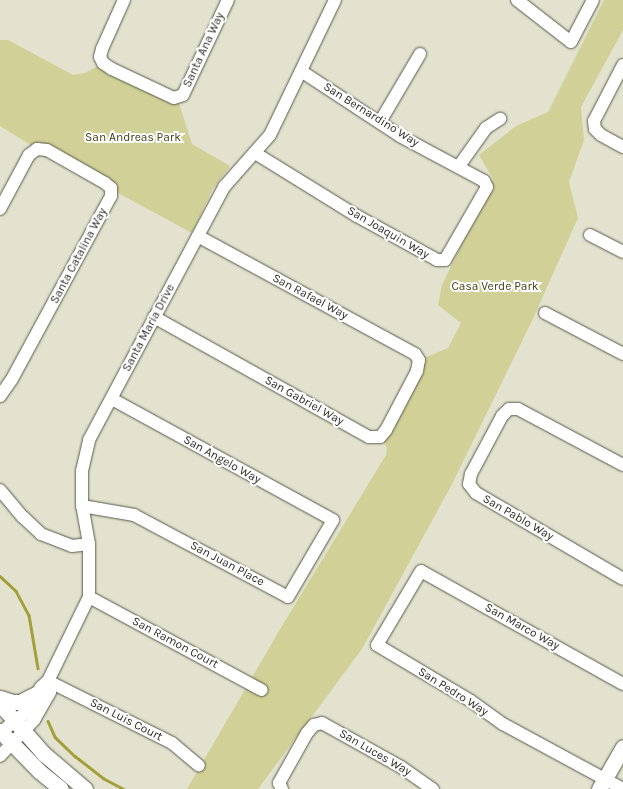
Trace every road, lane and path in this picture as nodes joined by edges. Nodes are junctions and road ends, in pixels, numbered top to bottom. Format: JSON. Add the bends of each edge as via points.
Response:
{"nodes":[{"id":1,"x":124,"y":0,"type":"edge"},
{"id":2,"x":228,"y":0,"type":"edge"},
{"id":3,"x":335,"y":0,"type":"edge"},
{"id":4,"x":517,"y":0,"type":"edge"},
{"id":5,"x":593,"y":0,"type":"edge"},
{"id":6,"x":420,"y":54,"type":"dead end"},
{"id":7,"x":623,"y":65,"type":"edge"},
{"id":8,"x":301,"y":71,"type":"junction"},
{"id":9,"x":500,"y":119,"type":"dead end"},
{"id":10,"x":380,"y":122,"type":"junction"},
{"id":11,"x":623,"y":147,"type":"edge"},
{"id":12,"x":255,"y":153,"type":"junction"},
{"id":13,"x":459,"y":166,"type":"junction"},
{"id":14,"x":484,"y":181,"type":"joint"},
{"id":15,"x":0,"y":209,"type":"edge"},
{"id":16,"x":590,"y":235,"type":"dead end"},
{"id":17,"x":198,"y":236,"type":"junction"},
{"id":18,"x":623,"y":252,"type":"edge"},
{"id":19,"x":545,"y":313,"type":"dead end"},
{"id":20,"x":154,"y":317,"type":"junction"},
{"id":21,"x":623,"y":354,"type":"edge"},
{"id":22,"x":419,"y":360,"type":"joint"},
{"id":23,"x":0,"y":396,"type":"edge"},
{"id":24,"x":112,"y":399,"type":"junction"},
{"id":25,"x":623,"y":465,"type":"edge"},
{"id":26,"x":0,"y":490,"type":"edge"},
{"id":27,"x":82,"y":506,"type":"junction"},
{"id":28,"x":333,"y":520,"type":"joint"},
{"id":29,"x":88,"y":544,"type":"junction"},
{"id":30,"x":421,"y":571,"type":"joint"},
{"id":31,"x":623,"y":579,"type":"edge"},
{"id":32,"x":89,"y":597,"type":"junction"},
{"id":33,"x":48,"y":681,"type":"junction"},
{"id":34,"x":623,"y":684,"type":"edge"},
{"id":35,"x":262,"y":690,"type":"dead end"},
{"id":36,"x":38,"y":693,"type":"junction"},
{"id":37,"x":0,"y":698,"type":"edge"},
{"id":38,"x":0,"y":704,"type":"edge"},
{"id":39,"x":19,"y":727,"type":"junction"},
{"id":40,"x":0,"y":732,"type":"edge"},
{"id":41,"x":11,"y":744,"type":"junction"},
{"id":42,"x":623,"y":747,"type":"edge"},
{"id":43,"x":0,"y":756,"type":"edge"},
{"id":44,"x":199,"y":766,"type":"dead end"},
{"id":45,"x":602,"y":784,"type":"edge"},
{"id":46,"x":60,"y":789,"type":"edge"},
{"id":47,"x":85,"y":789,"type":"edge"},
{"id":48,"x":282,"y":789,"type":"edge"},
{"id":49,"x":433,"y":789,"type":"edge"},
{"id":50,"x":623,"y":789,"type":"edge"}],
"edges":[{"from":1,"to":2,"type":"street","name":"Santa Ana Way","via":[[102,49],[100,57],[103,63],[174,98],[183,95]]},
{"from":3,"to":8,"type":"street","name":"Santa Maria Drive"},
{"from":4,"to":5,"type":"street","via":[[571,42]]},
{"from":6,"to":10,"type":"street"},
{"from":7,"to":11,"type":"street","via":[[594,121],[595,129],[601,135]]},
{"from":8,"to":10,"type":"street","name":"San Bernardino Way"},
{"from":8,"to":12,"type":"street","name":"Santa Maria Drive","via":[[270,135]]},
{"from":9,"to":13,"type":"street","via":[[486,128]]},
{"from":10,"to":13,"type":"street","name":"San Bernardino Way","via":[[400,136]]},
{"from":12,"to":14,"type":"street","name":"San Joaquin Way","via":[[436,260],[445,260],[486,186]]},
{"from":12,"to":17,"type":"street","name":"Santa Maria Drive","via":[[224,187]]},
{"from":13,"to":14,"type":"street","name":"San Bernardino Way"},
{"from":15,"to":23,"type":"street","name":"Santa Catalina Way","via":[[29,154],[37,149],[48,150],[111,188],[111,196],[12,379]]},
{"from":16,"to":18,"type":"street"},
{"from":17,"to":20,"type":"street","name":"Santa Maria Drive"},
{"from":17,"to":22,"type":"street","name":"San Rafael Way","via":[[415,354]]},
{"from":19,"to":21,"type":"street"},
{"from":20,"to":22,"type":"street","name":"San Gabriel Way","via":[[369,437],[380,437],[386,430],[417,371]]},
{"from":20,"to":24,"type":"street","name":"Santa Maria Drive"},
{"from":24,"to":27,"type":"street","name":"Santa Maria Drive","via":[[89,440],[82,471]]},
{"from":24,"to":28,"type":"street","name":"San Angelo Way"},
{"from":25,"to":31,"type":"street","name":"San Pablo Way","via":[[518,409],[509,409],[502,416],[471,474],[469,484],[476,493]]},
{"from":26,"to":29,"type":"street","via":[[41,534],[72,546]]},
{"from":27,"to":28,"type":"street","name":"San Juan Place","via":[[134,515],[288,597]]},
{"from":27,"to":29,"type":"street","name":"Santa Maria Drive"},
{"from":29,"to":32,"type":"street","name":"Santa Maria Drive"},
{"from":30,"to":34,"type":"street","name":"San Marco Way"},
{"from":30,"to":45,"type":"street","name":"San Pedro Way","via":[[377,645]]},
{"from":32,"to":33,"type":"street","name":"Santa Maria Drive"},
{"from":32,"to":35,"type":"street","name":"San Ramon Court"},
{"from":33,"to":36,"type":"street","name":"Santa Maria Drive"},
{"from":33,"to":39,"type":"street","name":"Santa Maria Drive","via":[[50,692],[34,720]]},
{"from":33,"to":44,"type":"street","name":"San Luis Court","via":[[172,743]]},
{"from":36,"to":37,"type":"main road","via":[[20,702]]},
{"from":36,"to":39,"type":"street","name":"Santa Maria Drive"},
{"from":38,"to":39,"type":"main road"},
{"from":39,"to":40,"type":"street","name":"Santa Maria Drive"},
{"from":39,"to":41,"type":"street","name":"Santa Maria Drive"},
{"from":39,"to":47,"type":"main road","via":[[44,754]]},
{"from":40,"to":41,"type":"main road"},
{"from":41,"to":43,"type":"street","name":"Santa Maria Drive"},
{"from":41,"to":46,"type":"main road"},
{"from":42,"to":45,"type":"main road"},
{"from":45,"to":50,"type":"street"},
{"from":48,"to":49,"type":"street","name":"San Luces Way","via":[[279,782],[307,733],[314,725],[322,723],[401,767]]}]}
